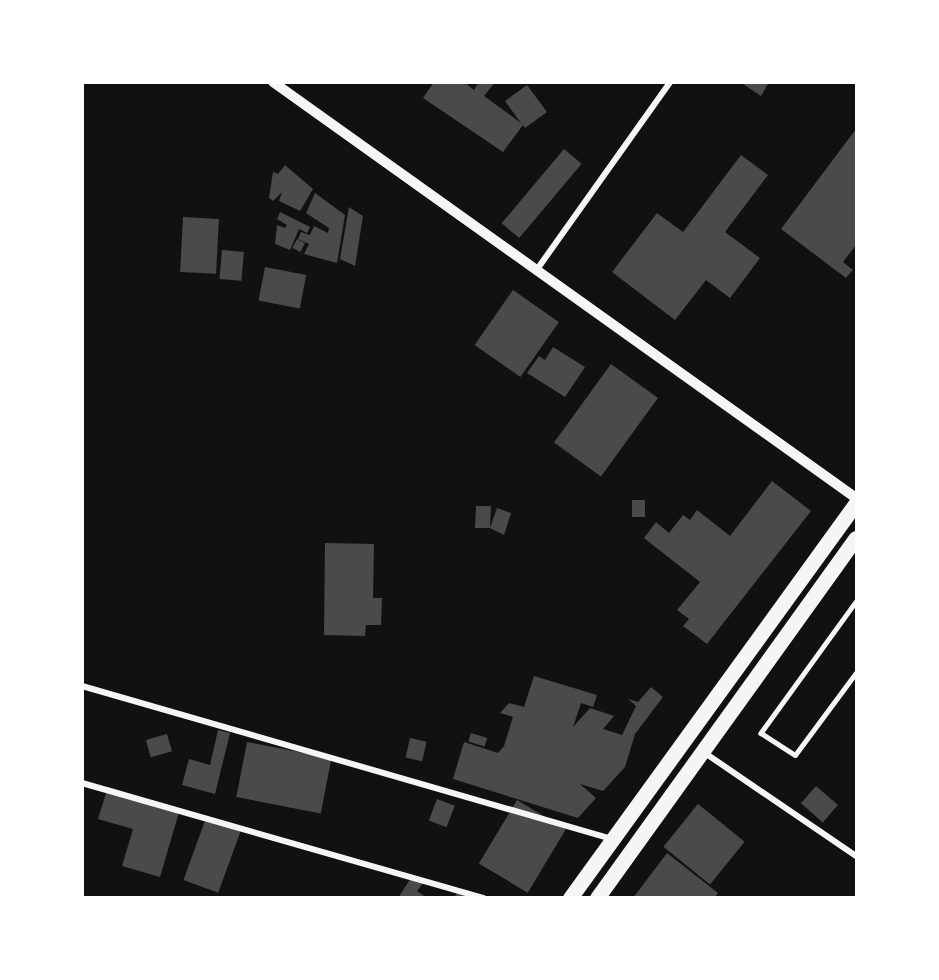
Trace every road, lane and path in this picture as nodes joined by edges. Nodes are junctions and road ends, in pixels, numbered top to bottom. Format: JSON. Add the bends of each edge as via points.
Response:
{"nodes":[{"id":1,"x":273,"y":82,"type":"edge"},
{"id":2,"x":670,"y":82,"type":"edge"},
{"id":3,"x":538,"y":268,"type":"junction"},
{"id":4,"x":856,"y":498,"type":"edge"},
{"id":5,"x":856,"y":503,"type":"edge"},
{"id":6,"x":856,"y":538,"type":"edge"},
{"id":7,"x":856,"y":602,"type":"edge"},
{"id":8,"x":856,"y":673,"type":"edge"},
{"id":9,"x":82,"y":686,"type":"edge"},
{"id":10,"x":701,"y":751,"type":"junction"},
{"id":11,"x":82,"y":783,"type":"edge"},
{"id":12,"x":612,"y":838,"type":"junction"},
{"id":13,"x":856,"y":856,"type":"edge"},
{"id":14,"x":484,"y":897,"type":"edge"},
{"id":15,"x":570,"y":897,"type":"edge"},
{"id":16,"x":597,"y":897,"type":"edge"}],
"edges":[{"from":1,"to":3,"type":"street"},
{"from":2,"to":3,"type":"street"},
{"from":3,"to":4,"type":"street"},
{"from":5,"to":12,"type":"main road"},
{"from":6,"to":10,"type":"main road"},
{"from":7,"to":8,"type":"lane","via":[[760,734],[795,756]]},
{"from":9,"to":12,"type":"street"},
{"from":10,"to":13,"type":"street"},
{"from":10,"to":16,"type":"main road"},
{"from":11,"to":14,"type":"street"},
{"from":12,"to":15,"type":"main road"}]}
